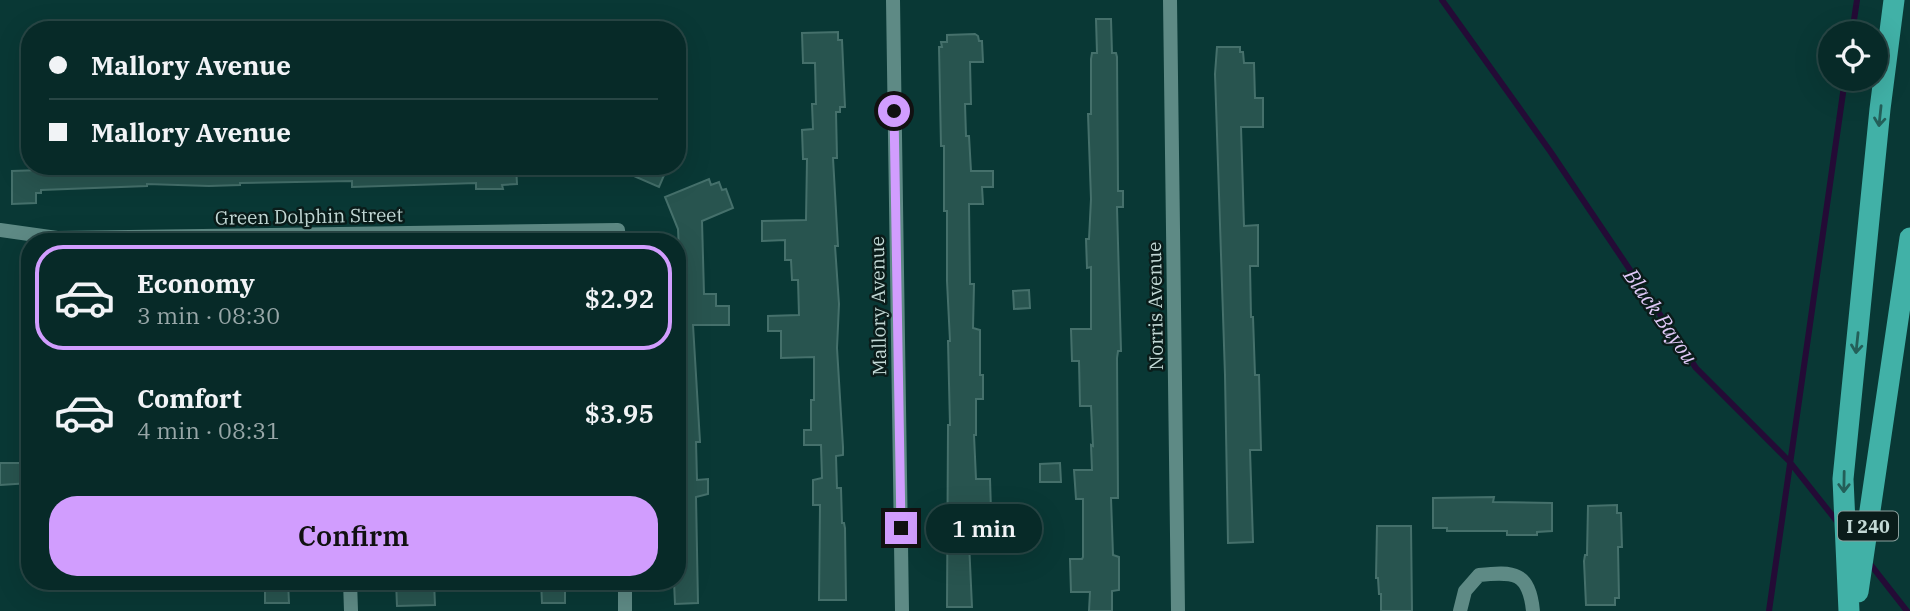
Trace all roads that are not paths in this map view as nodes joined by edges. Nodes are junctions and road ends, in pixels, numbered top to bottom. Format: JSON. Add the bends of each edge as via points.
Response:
{"nodes":[{"id":1,"x":893,"y":0,"type":"edge"},
{"id":2,"x":1170,"y":0,"type":"edge"},
{"id":3,"x":1894,"y":0,"type":"edge"},
{"id":4,"x":0,"y":230,"type":"edge"},
{"id":5,"x":21,"y":233,"type":"edge"},
{"id":6,"x":1910,"y":238,"type":"edge"},
{"id":7,"x":350,"y":590,"type":"edge"},
{"id":8,"x":625,"y":590,"type":"edge"},
{"id":9,"x":351,"y":611,"type":"edge"},
{"id":10,"x":625,"y":611,"type":"edge"},
{"id":11,"x":902,"y":611,"type":"edge"},
{"id":12,"x":1178,"y":611,"type":"edge"},
{"id":13,"x":1460,"y":611,"type":"edge"},
{"id":14,"x":1533,"y":611,"type":"edge"},
{"id":15,"x":1849,"y":611,"type":"edge"},
{"id":16,"x":1855,"y":611,"type":"edge"}],
"edges":[{"from":1,"to":11,"type":"street","name":"Mallory Avenue"},
{"from":2,"to":12,"type":"street","name":"Norris Avenue"},
{"from":3,"to":15,"type":"highway","one_way":true,"via":[[1843,480]]},
{"from":4,"to":5,"type":"street","name":"Green Dolphin Street"},
{"from":6,"to":16,"type":"highway","number":"I 240"},
{"from":7,"to":9,"type":"street"},
{"from":8,"to":10,"type":"street"},
{"from":13,"to":14,"type":"street","via":[[1465,591],[1479,575],[1511,573],[1523,579],[1531,592]]}]}
